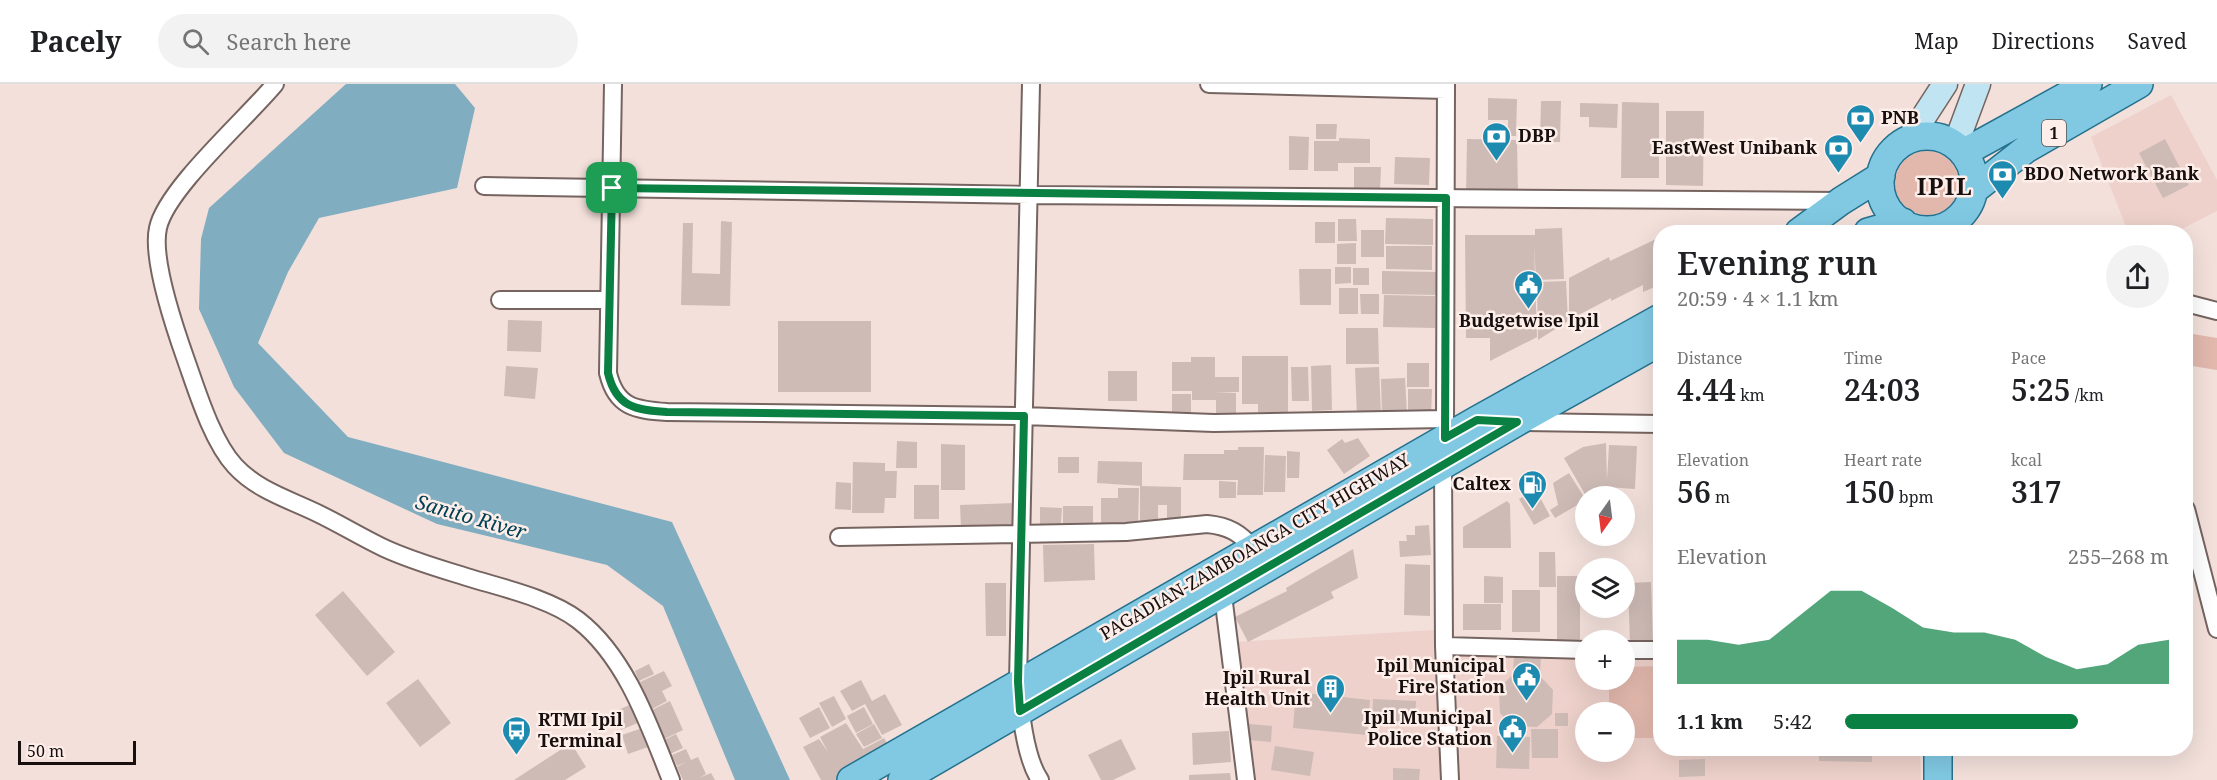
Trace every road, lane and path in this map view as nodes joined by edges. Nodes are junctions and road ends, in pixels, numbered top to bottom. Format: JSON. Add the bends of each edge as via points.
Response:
{"nodes":[{"id":1,"x":275,"y":84,"type":"edge"},
{"id":2,"x":613,"y":84,"type":"edge"},
{"id":3,"x":1030,"y":84,"type":"edge"},
{"id":4,"x":1209,"y":84,"type":"edge"},
{"id":5,"x":1945,"y":84,"type":"edge"},
{"id":6,"x":1978,"y":84,"type":"edge"},
{"id":7,"x":2088,"y":84,"type":"edge"},
{"id":8,"x":2139,"y":84,"type":"edge"},
{"id":9,"x":1446,"y":87,"type":"edge"},
{"id":10,"x":1908,"y":141,"type":"junction"},
{"id":11,"x":1959,"y":149,"type":"junction"},
{"id":12,"x":1881,"y":176,"type":"junction"},
{"id":13,"x":484,"y":186,"type":"dead end"},
{"id":14,"x":612,"y":188,"type":"junction"},
{"id":15,"x":1974,"y":190,"type":"junction"},
{"id":16,"x":1030,"y":195,"type":"junction"},
{"id":17,"x":1446,"y":198,"type":"junction"},
{"id":18,"x":1840,"y":201,"type":"junction"},
{"id":19,"x":1808,"y":225,"type":"edge"},
{"id":20,"x":1907,"y":225,"type":"edge"},
{"id":21,"x":1953,"y":225,"type":"edge"},
{"id":22,"x":500,"y":300,"type":"dead end"},
{"id":23,"x":608,"y":300,"type":"junction"},
{"id":24,"x":2193,"y":305,"type":"edge"},
{"id":25,"x":2217,"y":311,"type":"edge"},
{"id":26,"x":1653,"y":322,"type":"edge"},
{"id":27,"x":1653,"y":346,"type":"edge"},
{"id":28,"x":1024,"y":416,"type":"junction"},
{"id":29,"x":1477,"y":420,"type":"junction"},
{"id":30,"x":1517,"y":422,"type":"junction"},
{"id":31,"x":1653,"y":424,"type":"edge"},
{"id":32,"x":1445,"y":429,"type":"junction"},
{"id":33,"x":1443,"y":465,"type":"junction"},
{"id":34,"x":1022,"y":532,"type":"junction"},
{"id":35,"x":2193,"y":536,"type":"edge"},
{"id":36,"x":839,"y":537,"type":"dead end"},
{"id":37,"x":1254,"y":549,"type":"junction"},
{"id":38,"x":1221,"y":581,"type":"junction"},
{"id":39,"x":2217,"y":629,"type":"edge"},
{"id":40,"x":1444,"y":646,"type":"junction"},
{"id":41,"x":1575,"y":650,"type":"edge"},
{"id":42,"x":1635,"y":650,"type":"edge"},
{"id":43,"x":1653,"y":650,"type":"edge"},
{"id":44,"x":1018,"y":682,"type":"junction"},
{"id":45,"x":1020,"y":711,"type":"junction"},
{"id":46,"x":1938,"y":756,"type":"edge"},
{"id":47,"x":671,"y":780,"type":"edge"},
{"id":48,"x":851,"y":780,"type":"edge"},
{"id":49,"x":902,"y":780,"type":"edge"},
{"id":50,"x":1040,"y":780,"type":"edge"},
{"id":51,"x":1246,"y":780,"type":"edge"},
{"id":52,"x":1450,"y":780,"type":"edge"},
{"id":53,"x":1938,"y":780,"type":"edge"}],
"edges":[{"from":1,"to":47,"type":"street","via":[[184,185],[158,226],[158,255],[174,323],[198,393],[225,452],[244,475],[263,488],[384,548],[410,560],[503,588],[576,618],[594,633],[623,675],[652,731]]},
{"from":2,"to":14,"type":"street"},
{"from":3,"to":16,"type":"street"},
{"from":4,"to":9,"type":"street"},
{"from":5,"to":10,"type":"street"},
{"from":6,"to":11,"type":"street"},
{"from":7,"to":11,"type":"main road","number":"1"},
{"from":8,"to":15,"type":"main road","number":"1","via":[[2026,149]]},
{"from":9,"to":17,"type":"street"},
{"from":10,"to":11,"type":"main road","via":[[1927,136]]},
{"from":10,"to":12,"type":"main road","via":[[1892,152]]},
{"from":11,"to":15,"type":"main road","via":[[1972,170]]},
{"from":12,"to":18,"type":"main road"},
{"from":12,"to":20,"type":"main road","via":[[1885,202]]},
{"from":13,"to":14,"type":"street"},
{"from":14,"to":16,"type":"street"},
{"from":14,"to":23,"type":"street"},
{"from":15,"to":21,"type":"main road","number":"1"},
{"from":16,"to":17,"type":"street"},
{"from":16,"to":28,"type":"street"},
{"from":17,"to":18,"type":"street"},
{"from":17,"to":32,"type":"street"},
{"from":18,"to":19,"type":"main road"},
{"from":22,"to":23,"type":"street"},
{"from":23,"to":28,"type":"street","via":[[611,384],[623,402],[635,407],[667,412]]},
{"from":24,"to":25,"type":"street"},
{"from":26,"to":29,"type":"main road","name":"PAGADIAN-ZAMBOANGA CITY HIGHWAY"},
{"from":27,"to":30,"type":"main road"},
{"from":28,"to":32,"type":"street"},
{"from":28,"to":34,"type":"street"},
{"from":29,"to":30,"type":"street"},
{"from":29,"to":32,"type":"main road","name":"PAGADIAN-ZAMBOANGA CITY HIGHWAY"},
{"from":30,"to":31,"type":"street"},
{"from":30,"to":33,"type":"main road"},
{"from":32,"to":37,"type":"main road","name":"PAGADIAN-ZAMBOANGA CITY HIGHWAY"},
{"from":33,"to":38,"type":"main road"},
{"from":33,"to":40,"type":"street"},
{"from":34,"to":36,"type":"street"},
{"from":34,"to":37,"type":"street","via":[[1126,532],[1207,524],[1240,532]]},
{"from":34,"to":44,"type":"street"},
{"from":35,"to":39,"type":"street"},
{"from":37,"to":38,"type":"main road","name":"PAGADIAN-ZAMBOANGA CITY HIGHWAY"},
{"from":38,"to":44,"type":"main road","name":"PAGADIAN-ZAMBOANGA CITY HIGHWAY"},
{"from":38,"to":45,"type":"main road"},
{"from":38,"to":51,"type":"street"},
{"from":40,"to":41,"type":"street"},
{"from":40,"to":52,"type":"street"},
{"from":42,"to":43,"type":"street"},
{"from":44,"to":45,"type":"street"},
{"from":44,"to":48,"type":"main road","name":"PAGADIAN-ZAMBOANGA CITY HIGHWAY"},
{"from":45,"to":49,"type":"main road"},
{"from":45,"to":50,"type":"street"},
{"from":46,"to":53,"type":"main road"}]}
